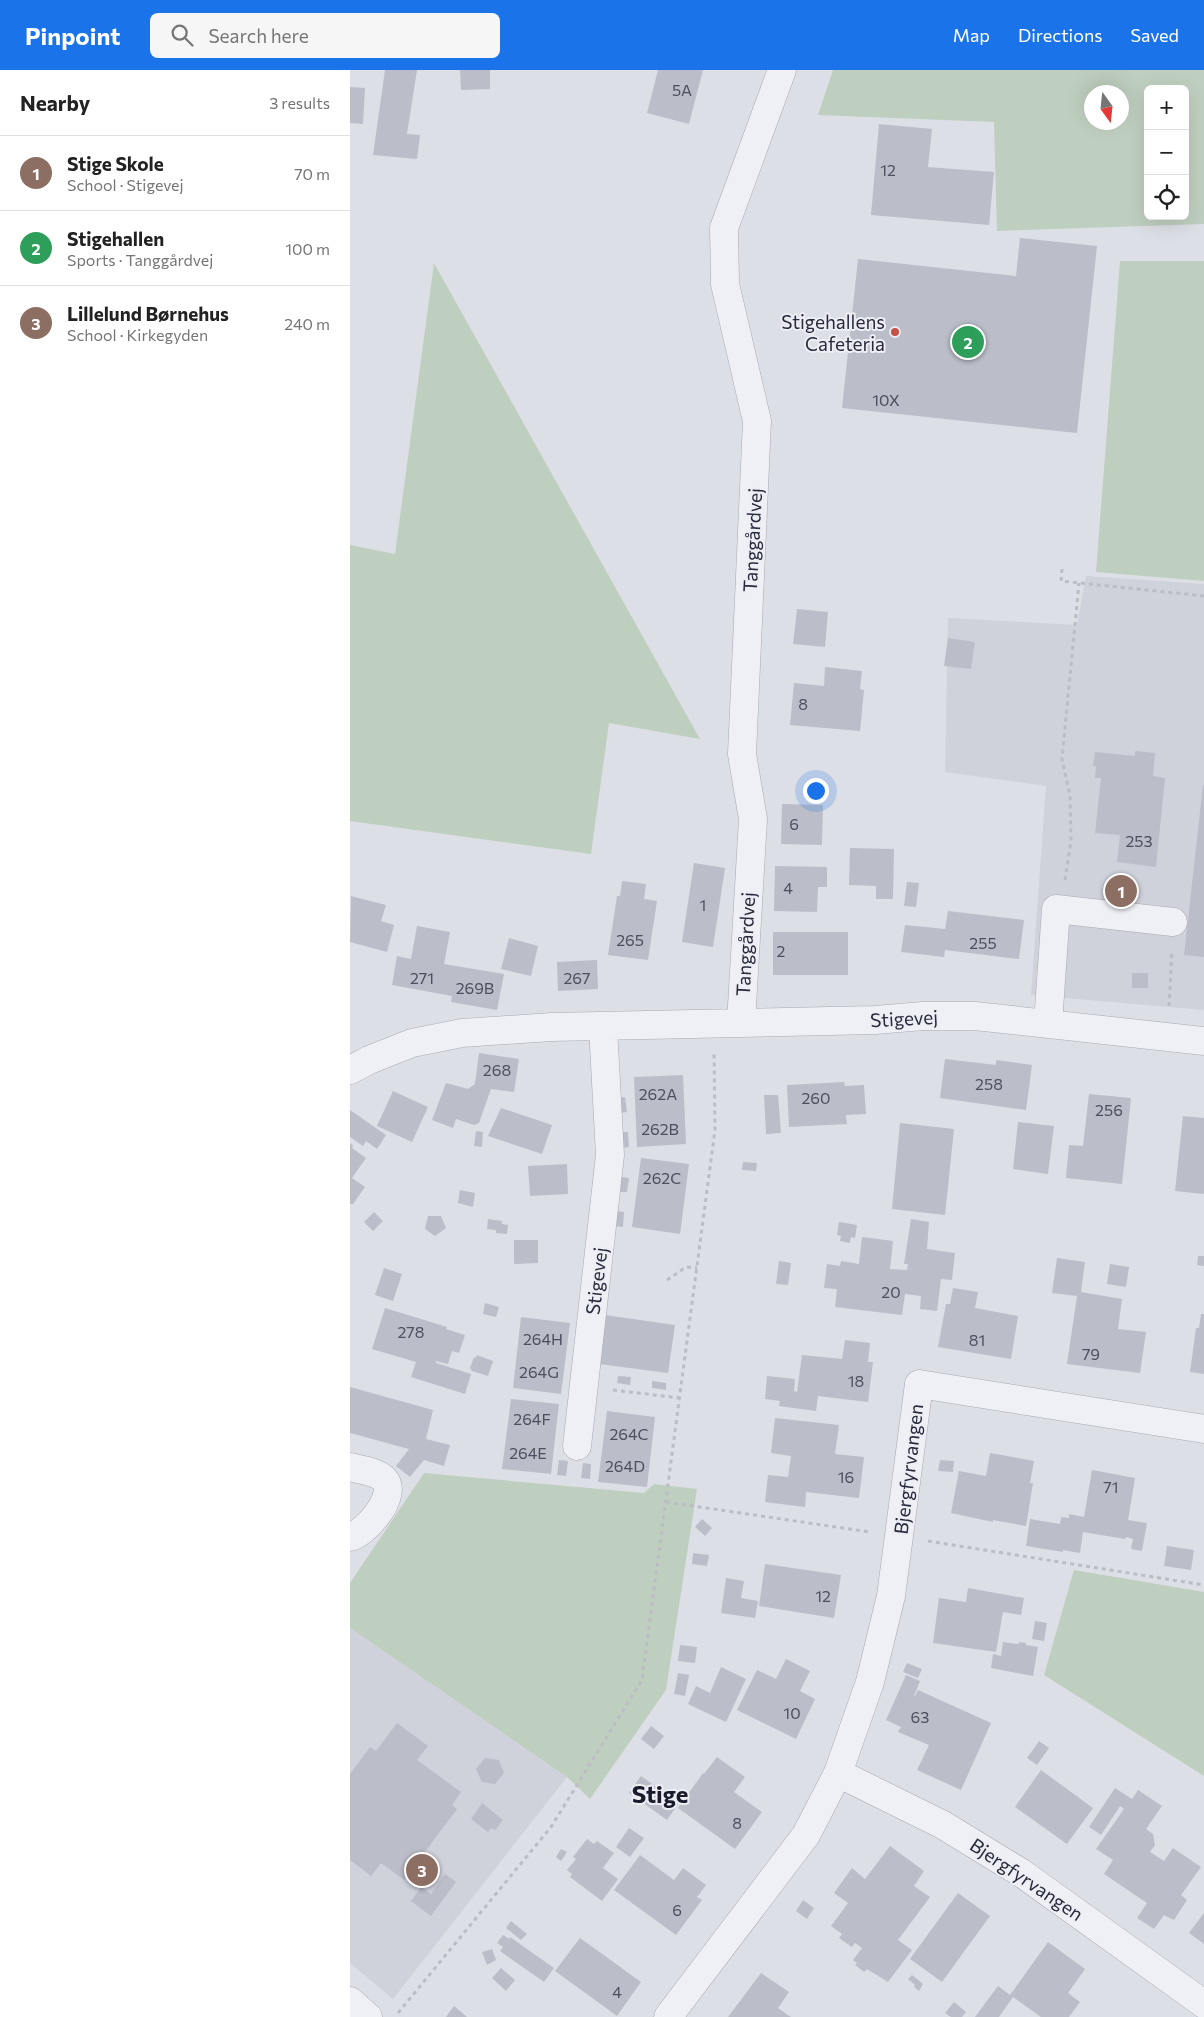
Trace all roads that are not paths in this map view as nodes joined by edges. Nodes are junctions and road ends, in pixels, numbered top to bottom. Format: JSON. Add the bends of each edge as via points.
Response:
{"nodes":[{"id":1,"x":782,"y":70,"type":"edge"},
{"id":2,"x":1173,"y":922,"type":"road end"},
{"id":3,"x":741,"y":1023,"type":"junction"},
{"id":4,"x":1048,"y":1024,"type":"junction"},
{"id":5,"x":604,"y":1027,"type":"junction"},
{"id":6,"x":1204,"y":1041,"type":"edge"},
{"id":7,"x":350,"y":1070,"type":"edge"},
{"id":8,"x":1204,"y":1429,"type":"edge"},
{"id":9,"x":577,"y":1446,"type":"dead end"},
{"id":10,"x":350,"y":1467,"type":"edge"},
{"id":11,"x":350,"y":1537,"type":"edge"},
{"id":12,"x":838,"y":1773,"type":"junction"},
{"id":13,"x":350,"y":2002,"type":"edge"},
{"id":14,"x":1204,"y":2004,"type":"edge"},
{"id":15,"x":368,"y":2017,"type":"edge"},
{"id":16,"x":668,"y":2017,"type":"edge"}],
"edges":[{"from":1,"to":3,"type":"street","name":"Tanggårdvej","via":[[724,228],[725,284],[757,421],[742,754],[753,819]]},
{"from":2,"to":4,"type":"street","via":[[1056,908]]},
{"from":3,"to":4,"type":"street","name":"Stigevej","via":[[976,1016]]},
{"from":3,"to":5,"type":"street","name":"Stigevej"},
{"from":4,"to":6,"type":"street","name":"Stigevej"},
{"from":5,"to":7,"type":"street","name":"Stigevej","via":[[462,1033],[412,1043]]},
{"from":5,"to":9,"type":"street","name":"Stigevej","via":[[610,1156]]},
{"from":8,"to":12,"type":"street","name":"Bjergfyrvangen","via":[[919,1384],[891,1596],[870,1682]]},
{"from":10,"to":11,"type":"street","via":[[383,1478],[388,1493],[374,1519],[362,1532]]},
{"from":12,"to":14,"type":"street","name":"Bjergfyrvangen","via":[[943,1824],[1020,1872]]},
{"from":12,"to":16,"type":"street","name":"Bjergfyrvangen","via":[[806,1834]]},
{"from":13,"to":15,"type":"street"}]}
